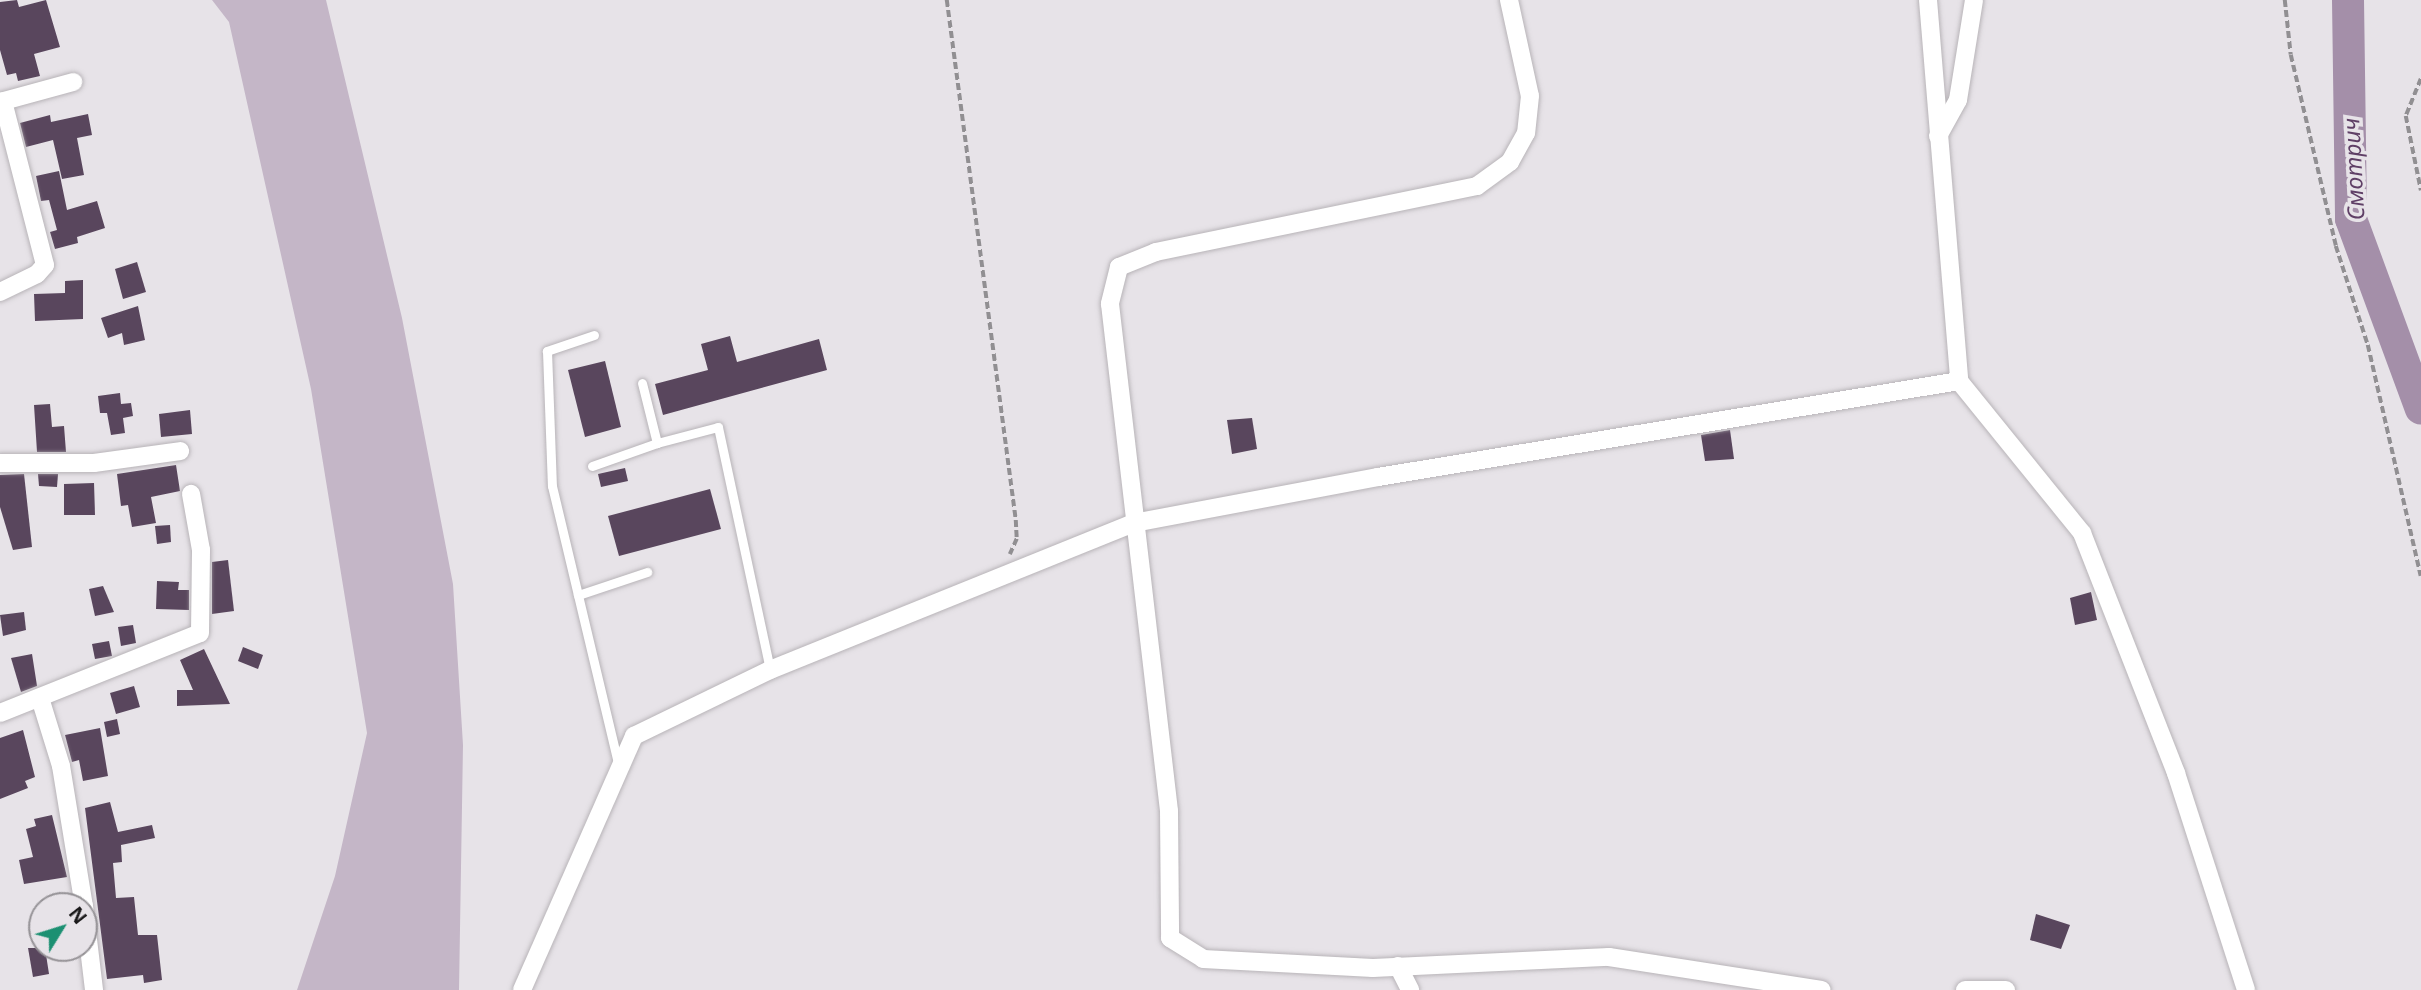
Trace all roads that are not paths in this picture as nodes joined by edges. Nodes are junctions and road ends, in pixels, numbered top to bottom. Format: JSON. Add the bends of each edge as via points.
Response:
{"nodes":[{"id":1,"x":1509,"y":0,"type":"edge"},
{"id":2,"x":1928,"y":0,"type":"edge"},
{"id":3,"x":1974,"y":0,"type":"edge"},
{"id":4,"x":73,"y":82,"type":"dead end"},
{"id":5,"x":1,"y":97,"type":"edge"},
{"id":6,"x":1938,"y":136,"type":"junction"},
{"id":7,"x":0,"y":292,"type":"edge"},
{"id":8,"x":594,"y":335,"type":"dead end"},
{"id":9,"x":1959,"y":381,"type":"junction"},
{"id":10,"x":642,"y":383,"type":"dead end"},
{"id":11,"x":657,"y":443,"type":"junction"},
{"id":12,"x":180,"y":451,"type":"dead end"},
{"id":13,"x":0,"y":463,"type":"edge"},
{"id":14,"x":592,"y":466,"type":"dead end"},
{"id":15,"x":191,"y":494,"type":"dead end"},
{"id":16,"x":1134,"y":523,"type":"junction"},
{"id":17,"x":647,"y":572,"type":"dead end"},
{"id":18,"x":578,"y":595,"type":"junction"},
{"id":19,"x":770,"y":670,"type":"junction"},
{"id":20,"x":40,"y":698,"type":"junction"},
{"id":21,"x":0,"y":713,"type":"edge"},
{"id":22,"x":620,"y":768,"type":"junction"},
{"id":23,"x":82,"y":892,"type":"edge"},
{"id":24,"x":91,"y":962,"type":"edge"},
{"id":25,"x":1398,"y":966,"type":"junction"},
{"id":26,"x":94,"y":990,"type":"edge"},
{"id":27,"x":522,"y":990,"type":"edge"},
{"id":28,"x":1410,"y":990,"type":"edge"},
{"id":29,"x":1821,"y":990,"type":"edge"},
{"id":30,"x":1965,"y":990,"type":"edge"},
{"id":31,"x":2006,"y":990,"type":"edge"},
{"id":32,"x":2246,"y":990,"type":"edge"}],
"edges":[{"from":1,"to":16,"type":"street","via":[[1530,96],[1526,133],[1510,162],[1477,186],[1156,252],[1119,267],[1110,304]]},
{"from":2,"to":6,"type":"street"},
{"from":3,"to":6,"type":"street","via":[[1958,100]]},
{"from":4,"to":5,"type":"street"},
{"from":5,"to":7,"type":"street","via":[[45,258],[42,270]]},
{"from":6,"to":9,"type":"street"},
{"from":8,"to":18,"type":"lane","via":[[547,351],[552,486]]},
{"from":9,"to":16,"type":"street","via":[[1378,477]]},
{"from":9,"to":32,"type":"street","via":[[2082,533],[2176,774]]},
{"from":10,"to":11,"type":"lane"},
{"from":11,"to":14,"type":"lane"},
{"from":11,"to":19,"type":"lane","via":[[718,427]]},
{"from":12,"to":13,"type":"street","via":[[94,463]]},
{"from":15,"to":20,"type":"street","via":[[201,550],[200,634]]},
{"from":16,"to":19,"type":"street"},
{"from":16,"to":25,"type":"street","via":[[1169,811],[1170,938],[1203,960]]},
{"from":17,"to":18,"type":"lane"},
{"from":18,"to":22,"type":"lane"},
{"from":19,"to":22,"type":"street","via":[[634,736]]},
{"from":20,"to":21,"type":"street"},
{"from":20,"to":23,"type":"street","via":[[61,766]]},
{"from":22,"to":27,"type":"street"},
{"from":24,"to":26,"type":"street"},
{"from":25,"to":28,"type":"street"},
{"from":25,"to":29,"type":"street","via":[[1609,957]]},
{"from":30,"to":31,"type":"street"}]}
